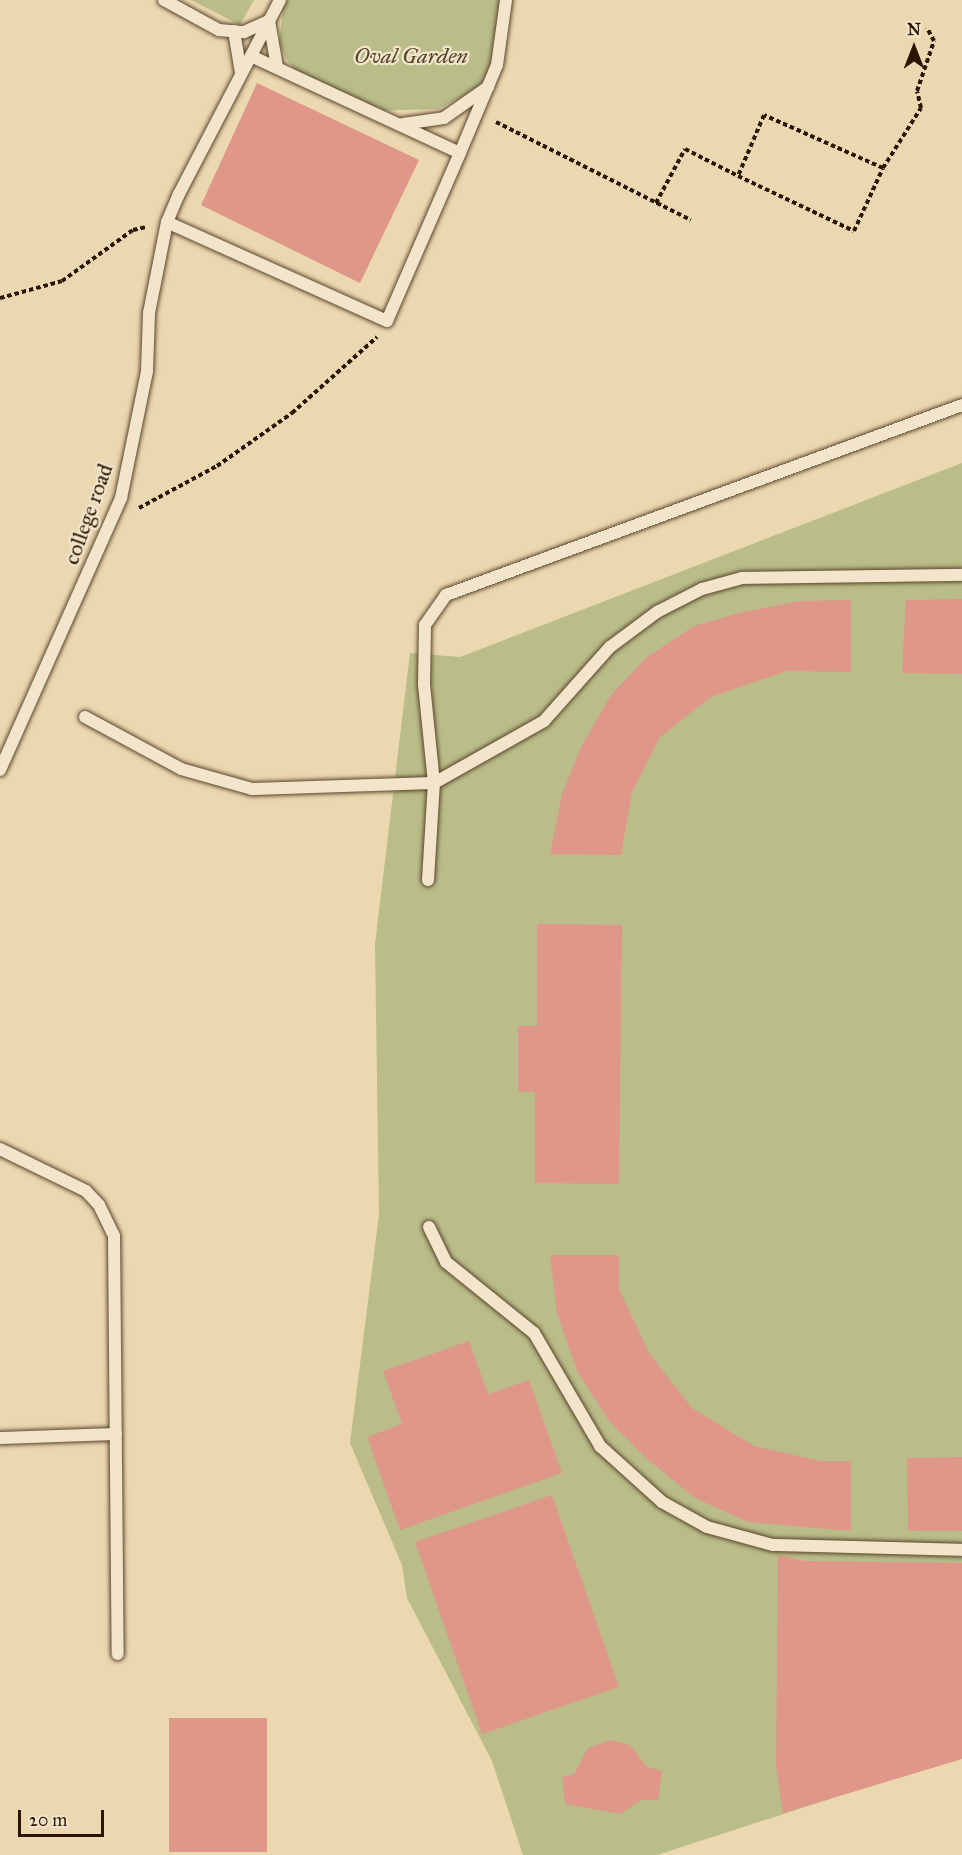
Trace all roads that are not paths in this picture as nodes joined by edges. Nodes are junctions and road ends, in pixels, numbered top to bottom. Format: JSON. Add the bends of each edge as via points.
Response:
{"nodes":[{"id":1,"x":164,"y":0,"type":"edge"},
{"id":2,"x":280,"y":0,"type":"edge"},
{"id":3,"x":506,"y":0,"type":"edge"},
{"id":4,"x":269,"y":21,"type":"junction"},
{"id":5,"x":234,"y":31,"type":"junction"},
{"id":6,"x":251,"y":56,"type":"junction"},
{"id":7,"x":277,"y":67,"type":"junction"},
{"id":8,"x":241,"y":75,"type":"junction"},
{"id":9,"x":489,"y":86,"type":"junction"},
{"id":10,"x":396,"y":124,"type":"junction"},
{"id":11,"x":460,"y":153,"type":"junction"},
{"id":12,"x":167,"y":222,"type":"junction"},
{"id":13,"x":962,"y":405,"type":"edge"},
{"id":14,"x":962,"y":575,"type":"edge"},
{"id":15,"x":85,"y":717,"type":"dead end"},
{"id":16,"x":0,"y":770,"type":"edge"},
{"id":17,"x":434,"y":783,"type":"junction"},
{"id":18,"x":428,"y":880,"type":"dead end"},
{"id":19,"x":0,"y":1149,"type":"edge"},
{"id":20,"x":429,"y":1227,"type":"dead end"},
{"id":21,"x":116,"y":1434,"type":"junction"},
{"id":22,"x":0,"y":1438,"type":"edge"},
{"id":23,"x":962,"y":1550,"type":"edge"},
{"id":24,"x":118,"y":1654,"type":"dead end"}],
"edges":[{"from":1,"to":5,"type":"lane","via":[[219,30]]},
{"from":2,"to":4,"type":"lane","name":"college road"},
{"from":3,"to":9,"type":"lane","via":[[506,19]]},
{"from":4,"to":5,"type":"lane"},
{"from":4,"to":6,"type":"lane","name":"college road"},
{"from":4,"to":7,"type":"lane"},
{"from":5,"to":8,"type":"lane"},
{"from":6,"to":7,"type":"lane"},
{"from":6,"to":8,"type":"lane","name":"college road"},
{"from":7,"to":10,"type":"lane"},
{"from":8,"to":12,"type":"lane","name":"college road"},
{"from":9,"to":10,"type":"lane","via":[[444,118],[416,126]]},
{"from":9,"to":11,"type":"lane"},
{"from":10,"to":11,"type":"lane"},
{"from":11,"to":12,"type":"lane","via":[[387,321]]},
{"from":12,"to":16,"type":"lane","name":"college road","via":[[149,313],[137,427],[107,532]]},
{"from":13,"to":17,"type":"lane","via":[[446,595],[425,626],[424,684]]},
{"from":14,"to":17,"type":"lane","via":[[767,576],[702,589],[657,612],[610,647],[544,720]]},
{"from":15,"to":17,"type":"lane","via":[[181,769],[252,789]]},
{"from":17,"to":18,"type":"lane"},
{"from":19,"to":21,"type":"lane","via":[[73,1182],[108,1220],[115,1261]]},
{"from":20,"to":23,"type":"lane","via":[[446,1262],[534,1333],[594,1439],[662,1502],[707,1527],[773,1545]]},
{"from":21,"to":22,"type":"lane"},
{"from":21,"to":24,"type":"lane"}]}
